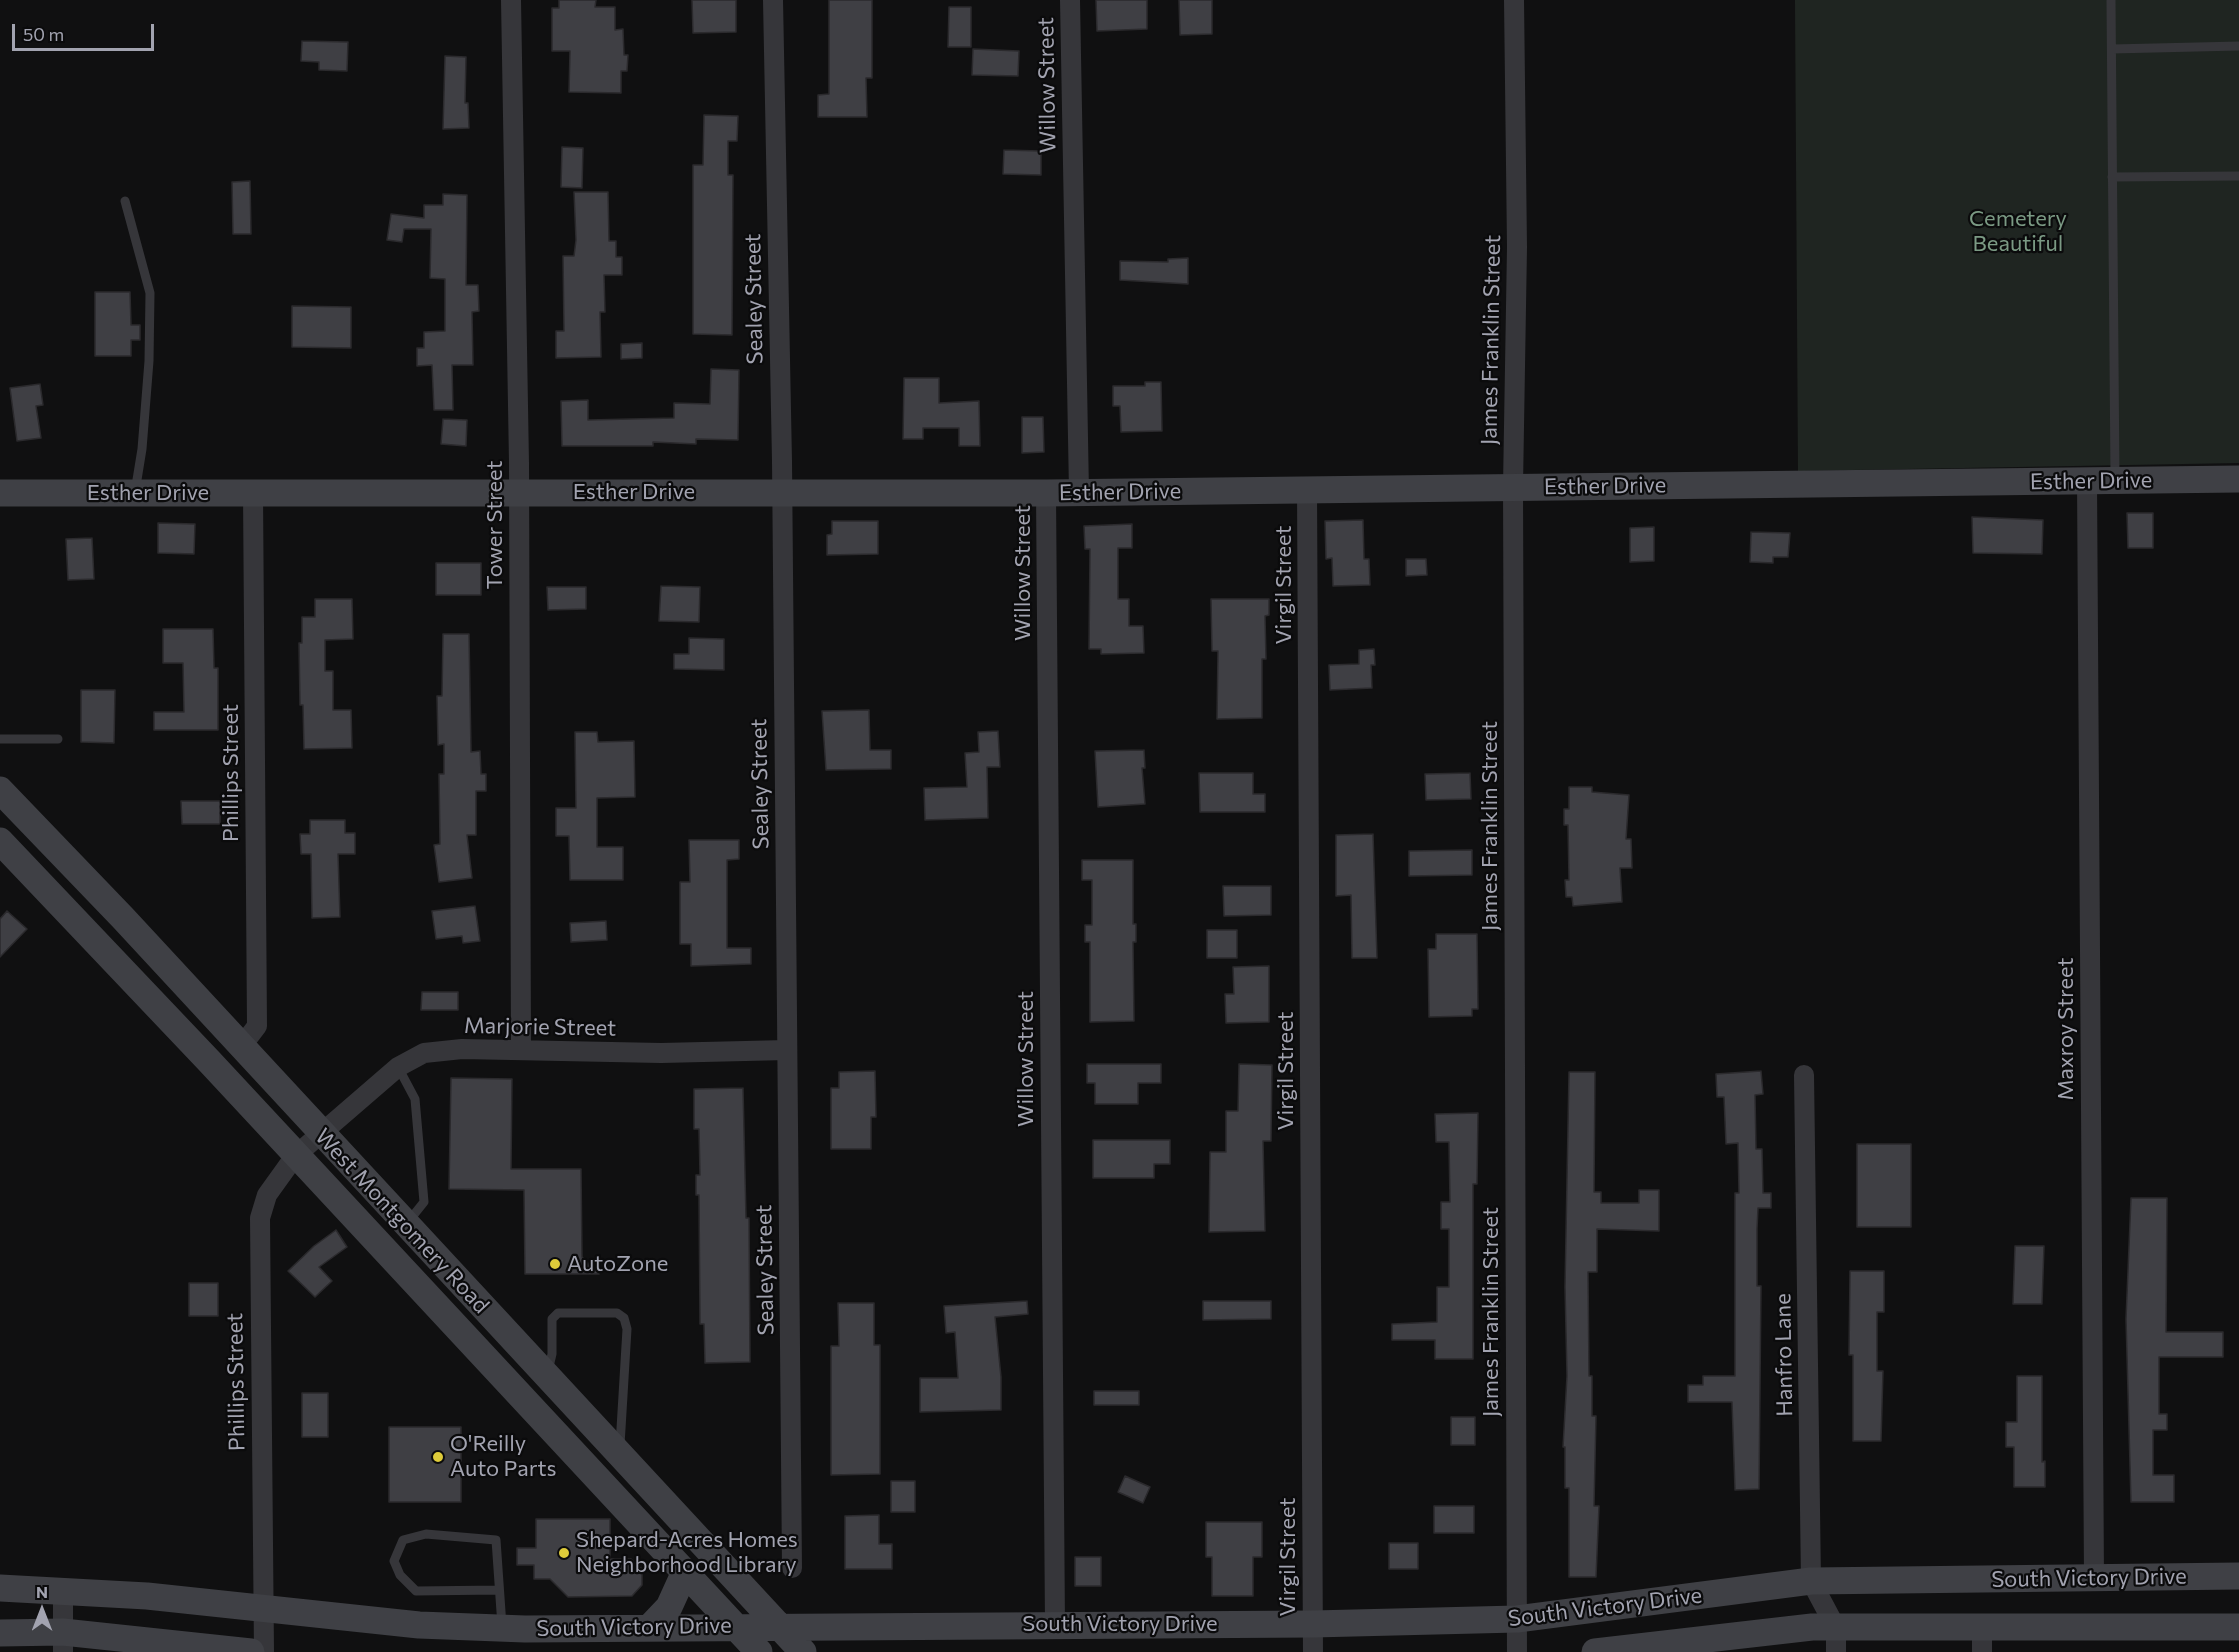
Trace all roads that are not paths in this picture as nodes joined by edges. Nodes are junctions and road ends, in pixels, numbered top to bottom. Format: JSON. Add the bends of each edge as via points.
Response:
{"nodes":[{"id":1,"x":511,"y":0,"type":"edge"},
{"id":2,"x":773,"y":0,"type":"edge"},
{"id":3,"x":1070,"y":0,"type":"edge"},
{"id":4,"x":1514,"y":0,"type":"edge"},
{"id":5,"x":2111,"y":0,"type":"edge"},
{"id":6,"x":2239,"y":46,"type":"edge"},
{"id":7,"x":2112,"y":49,"type":"junction"},
{"id":8,"x":2239,"y":176,"type":"edge"},
{"id":9,"x":2112,"y":177,"type":"junction"},
{"id":10,"x":125,"y":201,"type":"dead end"},
{"id":11,"x":2239,"y":479,"type":"edge"},
{"id":12,"x":2087,"y":481,"type":"junction"},
{"id":13,"x":2115,"y":481,"type":"junction"},
{"id":14,"x":1513,"y":486,"type":"junction"},
{"id":15,"x":1307,"y":490,"type":"junction"},
{"id":16,"x":1079,"y":492,"type":"junction"},
{"id":17,"x":0,"y":493,"type":"edge"},
{"id":18,"x":253,"y":493,"type":"junction"},
{"id":19,"x":519,"y":493,"type":"junction"},
{"id":20,"x":781,"y":493,"type":"junction"},
{"id":21,"x":1046,"y":493,"type":"junction"},
{"id":22,"x":134,"y":494,"type":"junction"},
{"id":23,"x":0,"y":739,"type":"edge"},
{"id":24,"x":58,"y":739,"type":"dead end"},
{"id":25,"x":0,"y":790,"type":"edge"},
{"id":26,"x":0,"y":841,"type":"edge"},
{"id":27,"x":123,"y":918,"type":"junction"},
{"id":28,"x":99,"y":945,"type":"junction"},
{"id":29,"x":241,"y":1047,"type":"junction"},
{"id":30,"x":521,"y":1050,"type":"junction"},
{"id":31,"x":787,"y":1050,"type":"junction"},
{"id":32,"x":398,"y":1067,"type":"junction"},
{"id":33,"x":1804,"y":1075,"type":"dead end"},
{"id":34,"x":320,"y":1133,"type":"junction"},
{"id":35,"x":296,"y":1156,"type":"junction"},
{"id":36,"x":405,"y":1224,"type":"junction"},
{"id":37,"x":547,"y":1376,"type":"junction"},
{"id":38,"x":519,"y":1396,"type":"junction"},
{"id":39,"x":619,"y":1452,"type":"junction"},
{"id":40,"x":792,"y":1569,"type":"dead end"},
{"id":41,"x":684,"y":1574,"type":"junction"},
{"id":42,"x":2239,"y":1576,"type":"edge"},
{"id":43,"x":2094,"y":1577,"type":"junction"},
{"id":44,"x":1811,"y":1581,"type":"junction"},
{"id":45,"x":0,"y":1588,"type":"edge"},
{"id":46,"x":63,"y":1590,"type":"junction"},
{"id":47,"x":499,"y":1590,"type":"junction"},
{"id":48,"x":263,"y":1608,"type":"junction"},
{"id":49,"x":1517,"y":1619,"type":"junction"},
{"id":50,"x":1055,"y":1624,"type":"junction"},
{"id":51,"x":1313,"y":1624,"type":"junction"},
{"id":52,"x":779,"y":1625,"type":"junction"},
{"id":53,"x":734,"y":1626,"type":"junction"},
{"id":54,"x":650,"y":1627,"type":"junction"},
{"id":55,"x":2239,"y":1627,"type":"edge"},
{"id":56,"x":502,"y":1628,"type":"junction"},
{"id":57,"x":0,"y":1633,"type":"edge"},
{"id":58,"x":562,"y":1640,"type":"edge"},
{"id":59,"x":1836,"y":1640,"type":"edge"},
{"id":60,"x":1982,"y":1640,"type":"edge"},
{"id":61,"x":63,"y":1642,"type":"edge"},
{"id":62,"x":251,"y":1652,"type":"edge"},
{"id":63,"x":264,"y":1652,"type":"edge"},
{"id":64,"x":759,"y":1652,"type":"edge"},
{"id":65,"x":803,"y":1652,"type":"edge"},
{"id":66,"x":1313,"y":1652,"type":"edge"},
{"id":67,"x":1517,"y":1652,"type":"edge"},
{"id":68,"x":1595,"y":1652,"type":"edge"}],
"edges":[{"from":1,"to":19,"type":"street","name":"Tower Street"},
{"from":2,"to":20,"type":"street","name":"Sealey Street"},
{"from":3,"to":16,"type":"street","name":"Willow Street"},
{"from":4,"to":14,"type":"street","name":"James Franklin Street","via":[[1517,247]]},
{"from":5,"to":7,"type":"lane"},
{"from":6,"to":7,"type":"lane"},
{"from":7,"to":9,"type":"lane"},
{"from":8,"to":9,"type":"lane"},
{"from":9,"to":13,"type":"lane"},
{"from":10,"to":22,"type":"lane","via":[[150,293],[142,449]]},
{"from":11,"to":13,"type":"main road","name":"Esther Drive"},
{"from":12,"to":13,"type":"main road","name":"Esther Drive"},
{"from":12,"to":14,"type":"main road","name":"Esther Drive"},
{"from":12,"to":43,"type":"street","name":"Maxroy Street"},
{"from":14,"to":15,"type":"main road","name":"Esther Drive"},
{"from":14,"to":49,"type":"street","name":"James Franklin Street"},
{"from":15,"to":16,"type":"main road","name":"Esther Drive"},
{"from":15,"to":51,"type":"street","name":"Virgil Street"},
{"from":16,"to":21,"type":"main road","name":"Esther Drive"},
{"from":17,"to":22,"type":"main road","name":"Esther Drive"},
{"from":18,"to":19,"type":"main road","name":"Esther Drive"},
{"from":18,"to":22,"type":"main road","name":"Esther Drive"},
{"from":18,"to":29,"type":"street","name":"Phillips Street","via":[[257,1026]]},
{"from":19,"to":20,"type":"main road","name":"Esther Drive"},
{"from":19,"to":30,"type":"street","name":"Tower Street"},
{"from":20,"to":21,"type":"main road","name":"Esther Drive"},
{"from":20,"to":31,"type":"street","name":"Sealey Street"},
{"from":21,"to":50,"type":"street","name":"Willow Street"},
{"from":23,"to":24,"type":"lane"},
{"from":25,"to":27,"type":"main road","name":"West Montgomery Road"},
{"from":26,"to":28,"type":"main road","name":"West Montgomery Road"},
{"from":27,"to":28,"type":"main road"},
{"from":27,"to":29,"type":"main road","name":"West Montgomery Road"},
{"from":28,"to":35,"type":"main road","name":"West Montgomery Road"},
{"from":29,"to":34,"type":"main road","name":"West Montgomery Road"},
{"from":30,"to":31,"type":"street","name":"Marjorie Street"},
{"from":30,"to":32,"type":"street","name":"Marjorie Street","via":[[424,1053]]},
{"from":31,"to":40,"type":"street","name":"Sealey Street"},
{"from":32,"to":34,"type":"street","name":"Marjorie Street"},
{"from":32,"to":36,"type":"lane","via":[[415,1099],[424,1202]]},
{"from":33,"to":44,"type":"street","name":"Hanfro Lane"},
{"from":34,"to":35,"type":"street","name":"Phillips Street"},
{"from":34,"to":36,"type":"main road","name":"West Montgomery Road"},
{"from":35,"to":38,"type":"main road","name":"West Montgomery Road"},
{"from":35,"to":48,"type":"street","name":"Phillips Street","via":[[267,1195],[260,1218]]},
{"from":36,"to":37,"type":"main road","name":"West Montgomery Road"},
{"from":37,"to":38,"type":"main road"},
{"from":37,"to":39,"type":"main road","name":"West Montgomery Road"},
{"from":37,"to":39,"type":"lane","via":[[552,1354],[552,1319],[558,1313],[617,1313],[624,1318],[627,1329]]},
{"from":38,"to":41,"type":"main road","name":"West Montgomery Road"},
{"from":39,"to":52,"type":"main road","name":"West Montgomery Road"},
{"from":41,"to":53,"type":"main road","name":"West Montgomery Road"},
{"from":41,"to":54,"type":"main road","via":[[669,1607]]},
{"from":42,"to":43,"type":"main road","name":"South Victory Drive"},
{"from":43,"to":44,"type":"main road","name":"South Victory Drive"},
{"from":44,"to":49,"type":"main road","name":"South Victory Drive"},
{"from":44,"to":59,"type":"street","name":"Hanfro Lane"},
{"from":45,"to":46,"type":"main road","name":"South Victory Drive"},
{"from":46,"to":48,"type":"main road","name":"South Victory Drive"},
{"from":46,"to":61,"type":"street"},
{"from":47,"to":47,"type":"lane","via":[[496,1540],[426,1534],[403,1540],[394,1561],[400,1575],[416,1591]]},
{"from":47,"to":56,"type":"lane"},
{"from":48,"to":56,"type":"main road","name":"South Victory Drive"},
{"from":48,"to":63,"type":"street","name":"Phillips Street"},
{"from":49,"to":51,"type":"main road","name":"South Victory Drive"},
{"from":49,"to":67,"type":"street","name":"James Franklin Street"},
{"from":50,"to":51,"type":"main road","name":"South Victory Drive"},
{"from":50,"to":52,"type":"main road","name":"South Victory Drive"},
{"from":51,"to":66,"type":"street","name":"Virgil Street"},
{"from":52,"to":53,"type":"main road","name":"South Victory Drive"},
{"from":52,"to":65,"type":"main road","name":"West Montgomery Road"},
{"from":53,"to":54,"type":"main road","name":"South Victory Drive"},
{"from":53,"to":64,"type":"main road","name":"West Montgomery Road"},
{"from":54,"to":58,"type":"main road","name":"South Victory Drive"},
{"from":55,"to":60,"type":"main road","name":"South Victory Drive","via":[[2094,1625]]},
{"from":56,"to":58,"type":"main road","name":"South Victory Drive"},
{"from":57,"to":61,"type":"main road"},
{"from":59,"to":60,"type":"main road","name":"South Victory Drive"},
{"from":59,"to":68,"type":"main road","name":"South Victory Drive","via":[[1812,1627]]},
{"from":61,"to":62,"type":"main road"}]}
